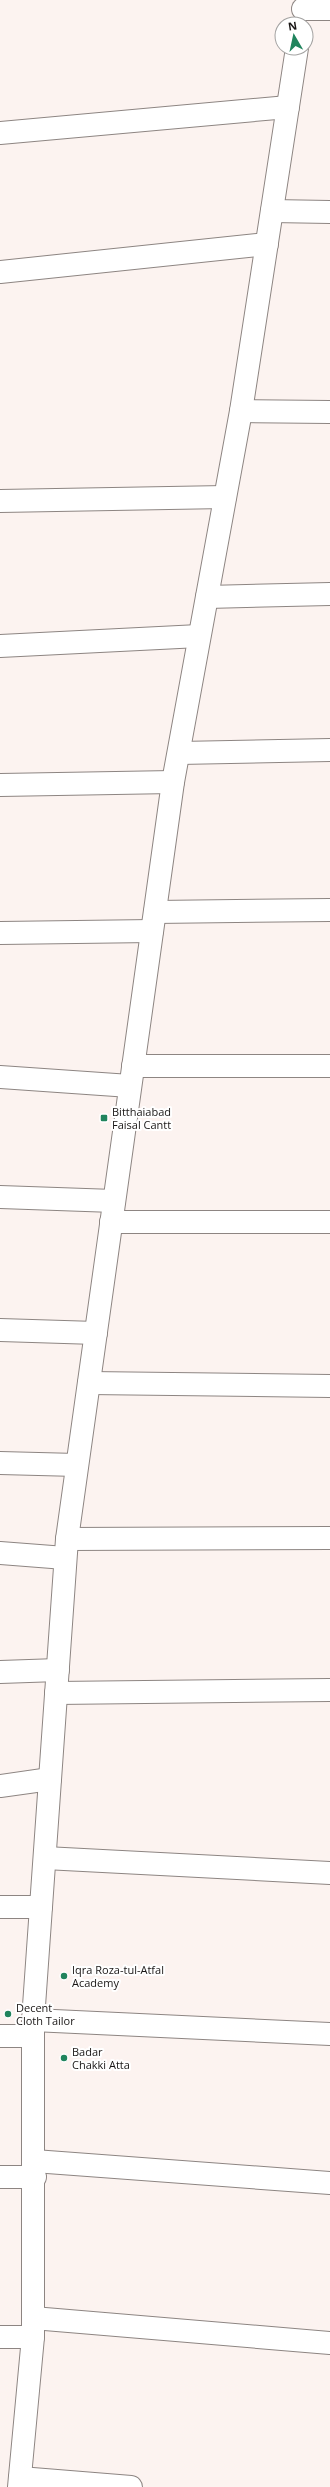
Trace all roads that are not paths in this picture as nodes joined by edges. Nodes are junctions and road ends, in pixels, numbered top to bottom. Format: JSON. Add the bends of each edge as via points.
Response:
{"nodes":[{"id":1,"x":330,"y":9,"type":"edge"},
{"id":2,"x":303,"y":11,"type":"edge"},
{"id":3,"x":296,"y":56,"type":"edge"},
{"id":4,"x":288,"y":107,"type":"junction"},
{"id":5,"x":0,"y":133,"type":"edge"},
{"id":6,"x":272,"y":211,"type":"junction"},
{"id":7,"x":330,"y":212,"type":"edge"},
{"id":8,"x":267,"y":244,"type":"junction"},
{"id":9,"x":0,"y":272,"type":"edge"},
{"id":10,"x":241,"y":411,"type":"junction"},
{"id":11,"x":330,"y":412,"type":"edge"},
{"id":12,"x":225,"y":497,"type":"junction"},
{"id":13,"x":0,"y":501,"type":"edge"},
{"id":14,"x":330,"y":594,"type":"edge"},
{"id":15,"x":207,"y":597,"type":"junction"},
{"id":16,"x":199,"y":636,"type":"junction"},
{"id":17,"x":0,"y":646,"type":"edge"},
{"id":18,"x":330,"y":750,"type":"edge"},
{"id":19,"x":179,"y":753,"type":"junction"},
{"id":20,"x":173,"y":782,"type":"junction"},
{"id":21,"x":0,"y":785,"type":"edge"},
{"id":22,"x":330,"y":910,"type":"edge"},
{"id":23,"x":154,"y":922,"type":"junction"},
{"id":24,"x":0,"y":933,"type":"edge"},
{"id":25,"x":330,"y":1066,"type":"edge"},
{"id":26,"x":132,"y":1076,"type":"junction"},
{"id":27,"x":0,"y":1077,"type":"edge"},
{"id":28,"x":0,"y":1197,"type":"edge"},
{"id":29,"x":114,"y":1201,"type":"junction"},
{"id":30,"x":111,"y":1222,"type":"junction"},
{"id":31,"x":330,"y":1222,"type":"edge"},
{"id":32,"x":0,"y":1330,"type":"edge"},
{"id":33,"x":96,"y":1332,"type":"junction"},
{"id":34,"x":88,"y":1383,"type":"junction"},
{"id":35,"x":330,"y":1386,"type":"edge"},
{"id":36,"x":0,"y":1463,"type":"edge"},
{"id":37,"x":77,"y":1465,"type":"junction"},
{"id":38,"x":330,"y":1538,"type":"edge"},
{"id":39,"x":66,"y":1548,"type":"junction"},
{"id":40,"x":0,"y":1553,"type":"edge"},
{"id":41,"x":58,"y":1670,"type":"junction"},
{"id":42,"x":0,"y":1672,"type":"edge"},
{"id":43,"x":330,"y":1690,"type":"edge"},
{"id":44,"x":56,"y":1693,"type":"junction"},
{"id":45,"x":50,"y":1779,"type":"junction"},
{"id":46,"x":0,"y":1786,"type":"edge"},
{"id":47,"x":45,"y":1858,"type":"junction"},
{"id":48,"x":330,"y":1873,"type":"edge"},
{"id":49,"x":0,"y":1907,"type":"edge"},
{"id":50,"x":41,"y":1907,"type":"junction"},
{"id":51,"x":33,"y":2028,"type":"junction"},
{"id":52,"x":330,"y":2034,"type":"edge"},
{"id":53,"x":0,"y":2036,"type":"edge"},
{"id":54,"x":34,"y":2169,"type":"junction"},
{"id":55,"x":0,"y":2177,"type":"edge"},
{"id":56,"x":330,"y":2183,"type":"edge"},
{"id":57,"x":33,"y":2328,"type":"junction"},
{"id":58,"x":0,"y":2337,"type":"edge"},
{"id":59,"x":330,"y":2343,"type":"edge"},
{"id":60,"x":19,"y":2483,"type":"edge"},
{"id":61,"x":131,"y":2487,"type":"edge"}],
"edges":[{"from":1,"to":2,"type":"street"},
{"from":3,"to":4,"type":"street"},
{"from":4,"to":5,"type":"street"},
{"from":4,"to":6,"type":"street"},
{"from":6,"to":7,"type":"street"},
{"from":6,"to":8,"type":"street"},
{"from":8,"to":9,"type":"street"},
{"from":8,"to":10,"type":"street"},
{"from":10,"to":11,"type":"street"},
{"from":10,"to":12,"type":"street"},
{"from":12,"to":13,"type":"street"},
{"from":12,"to":15,"type":"street"},
{"from":14,"to":15,"type":"street"},
{"from":15,"to":16,"type":"street"},
{"from":16,"to":17,"type":"street"},
{"from":16,"to":19,"type":"street"},
{"from":18,"to":19,"type":"street"},
{"from":19,"to":20,"type":"street"},
{"from":20,"to":21,"type":"street"},
{"from":20,"to":23,"type":"street"},
{"from":22,"to":23,"type":"street"},
{"from":23,"to":24,"type":"street"},
{"from":23,"to":26,"type":"street"},
{"from":25,"to":26,"type":"street"},
{"from":26,"to":27,"type":"street"},
{"from":26,"to":29,"type":"street"},
{"from":28,"to":29,"type":"street"},
{"from":29,"to":30,"type":"street"},
{"from":30,"to":31,"type":"street"},
{"from":30,"to":33,"type":"street"},
{"from":32,"to":33,"type":"street"},
{"from":33,"to":34,"type":"street"},
{"from":34,"to":35,"type":"street"},
{"from":34,"to":37,"type":"street"},
{"from":36,"to":37,"type":"street"},
{"from":37,"to":39,"type":"street"},
{"from":38,"to":39,"type":"street"},
{"from":39,"to":40,"type":"street"},
{"from":39,"to":41,"type":"street"},
{"from":41,"to":42,"type":"street"},
{"from":41,"to":44,"type":"street"},
{"from":43,"to":44,"type":"street"},
{"from":44,"to":45,"type":"street"},
{"from":45,"to":46,"type":"street"},
{"from":45,"to":47,"type":"street"},
{"from":47,"to":48,"type":"street"},
{"from":47,"to":50,"type":"street"},
{"from":49,"to":50,"type":"street"},
{"from":50,"to":51,"type":"street"},
{"from":51,"to":52,"type":"street"},
{"from":51,"to":53,"type":"street"},
{"from":51,"to":54,"type":"street"},
{"from":54,"to":55,"type":"street"},
{"from":54,"to":56,"type":"street"},
{"from":54,"to":57,"type":"street"},
{"from":57,"to":58,"type":"street"},
{"from":57,"to":59,"type":"street"},
{"from":57,"to":60,"type":"street"},
{"from":60,"to":61,"type":"street"}]}
